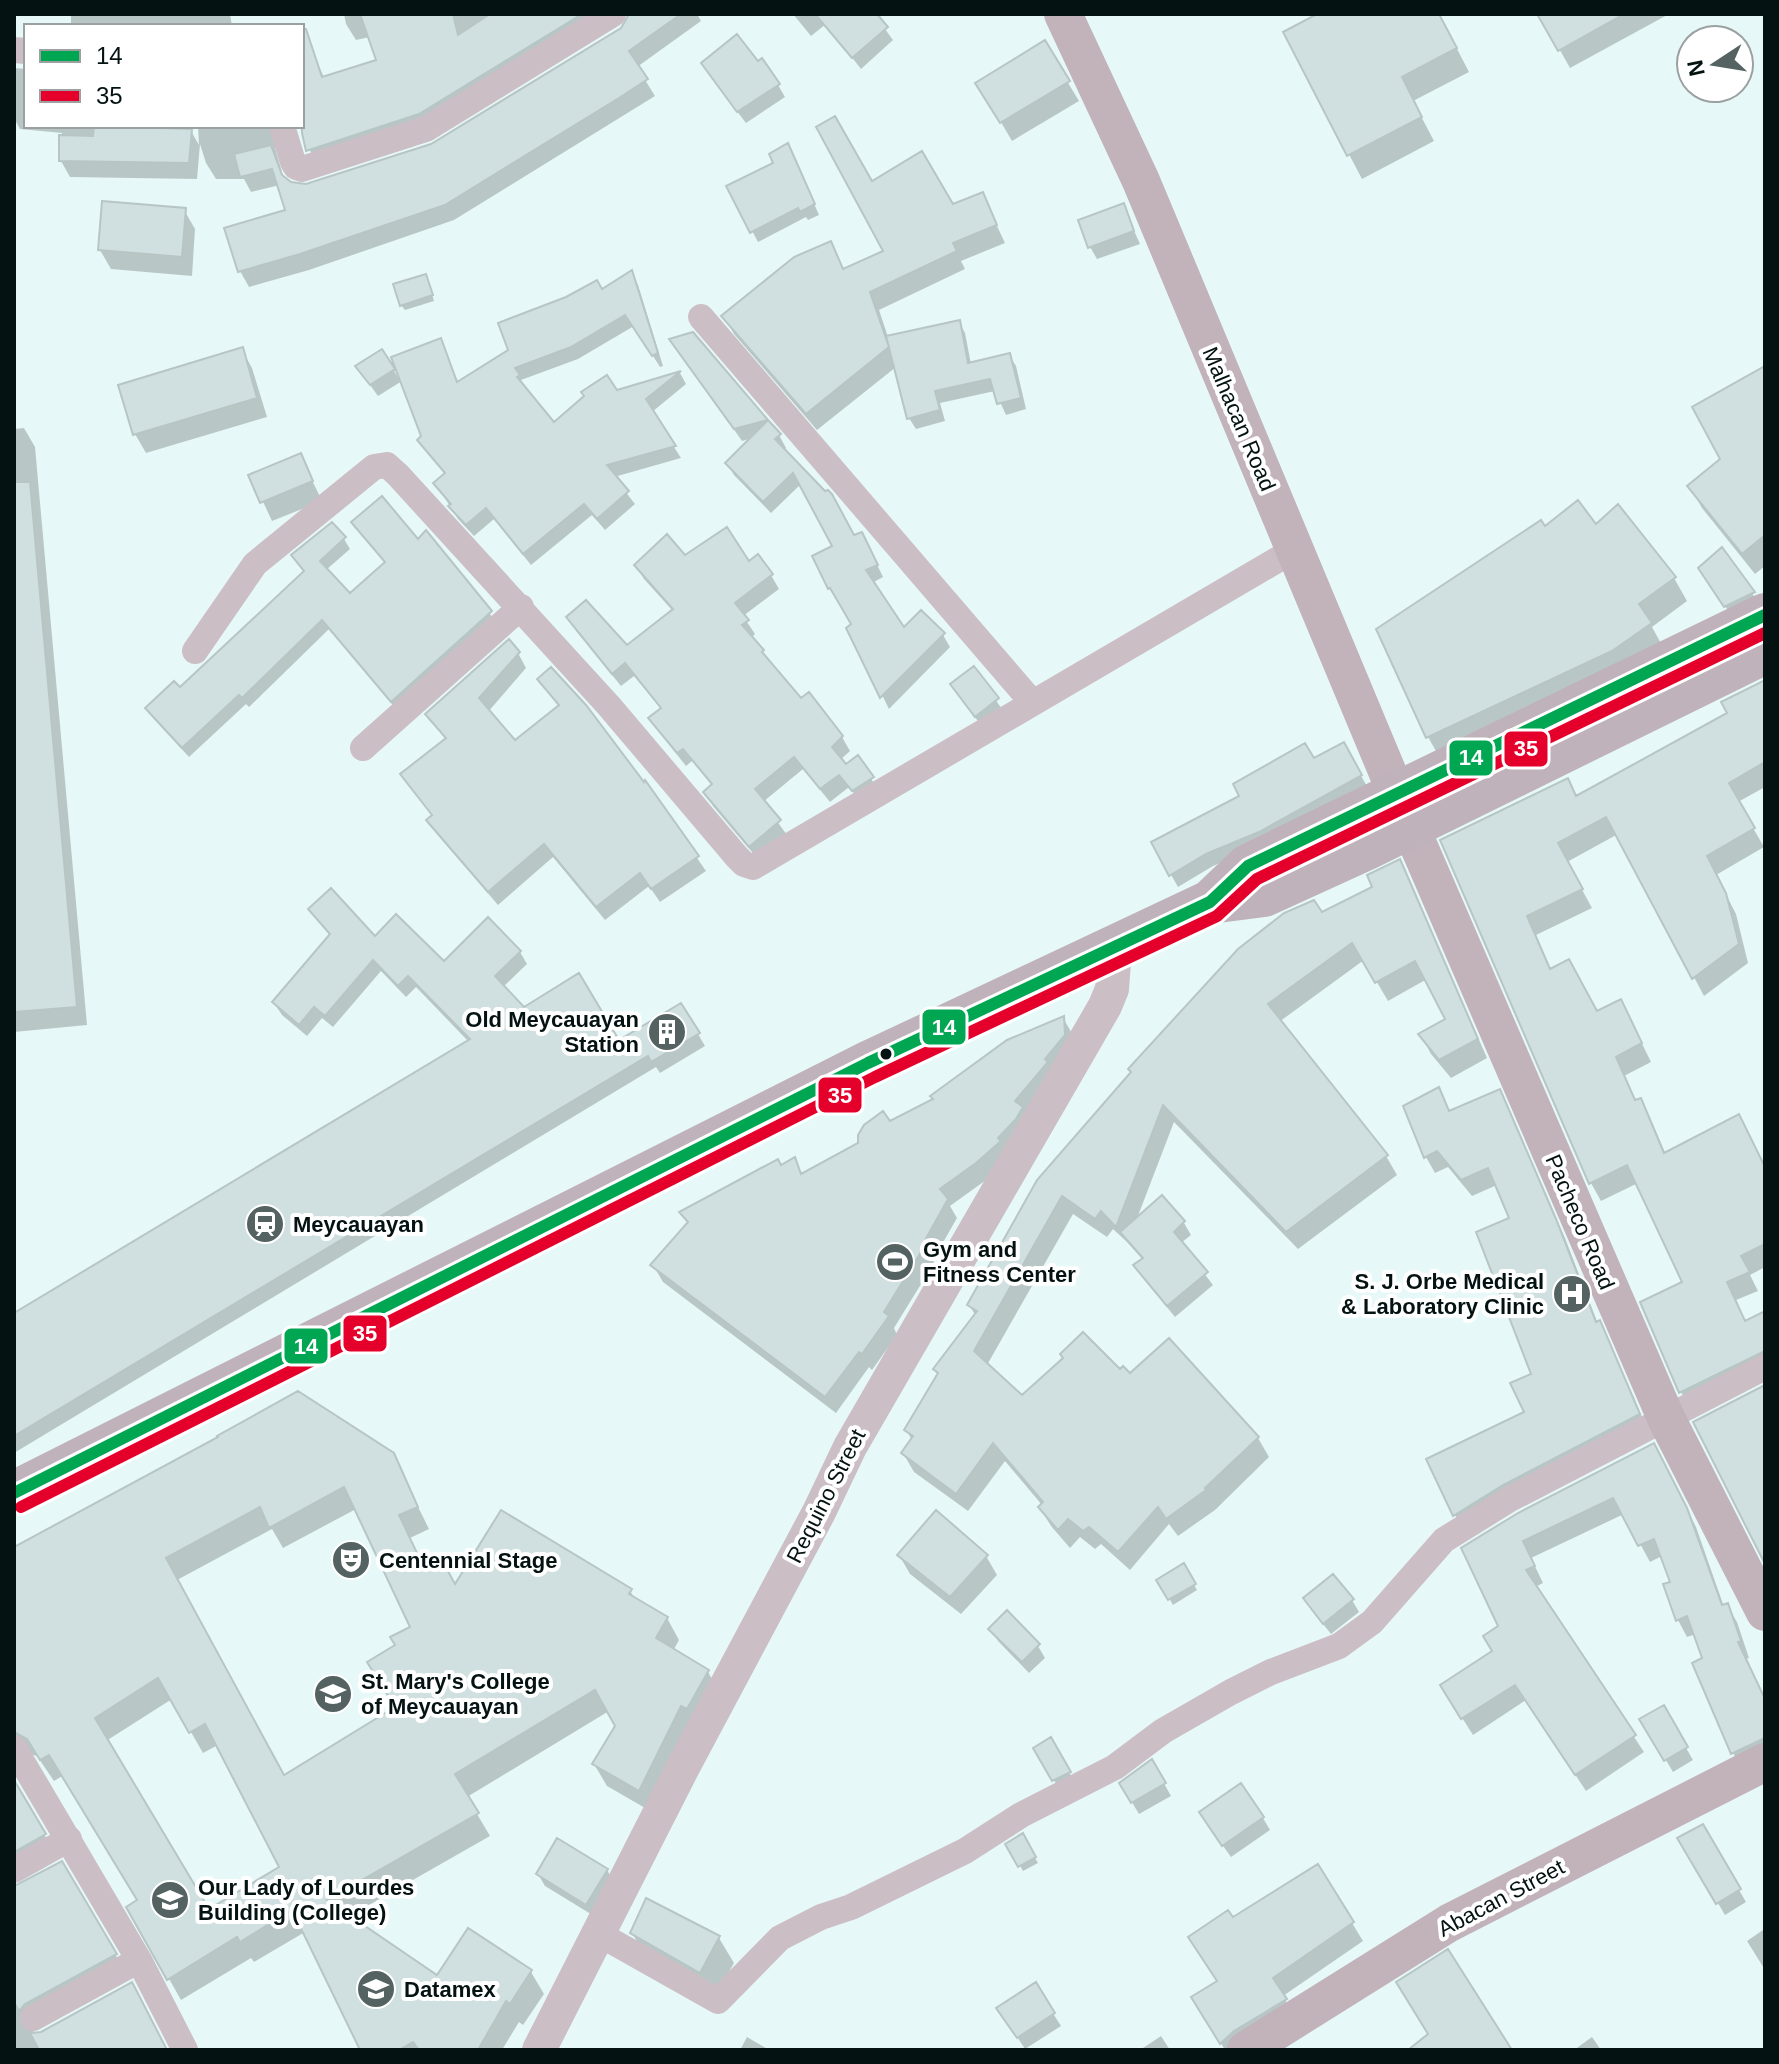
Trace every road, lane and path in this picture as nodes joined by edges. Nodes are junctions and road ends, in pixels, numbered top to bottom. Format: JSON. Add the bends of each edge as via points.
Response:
{"nodes":[{"id":1,"x":613,"y":14,"type":"edge"},
{"id":2,"x":1063,"y":14,"type":"edge"},
{"id":3,"x":283,"y":128,"type":"edge"},
{"id":4,"x":701,"y":317,"type":"dead end"},
{"id":5,"x":1294,"y":550,"type":"junction"},
{"id":6,"x":521,"y":607,"type":"junction"},
{"id":7,"x":1765,"y":615,"type":"edge"},
{"id":8,"x":195,"y":651,"type":"dead end"},
{"id":9,"x":1765,"y":652,"type":"edge"},
{"id":10,"x":1032,"y":702,"type":"junction"},
{"id":11,"x":363,"y":748,"type":"dead end"},
{"id":12,"x":1404,"y":810,"type":"junction"},
{"id":13,"x":1115,"y":948,"type":"junction"},
{"id":14,"x":1765,"y":1367,"type":"edge"},
{"id":15,"x":1666,"y":1418,"type":"junction"},
{"id":16,"x":14,"y":1493,"type":"edge"},
{"id":17,"x":1765,"y":1612,"type":"edge"},
{"id":18,"x":14,"y":1748,"type":"edge"},
{"id":19,"x":1765,"y":1762,"type":"edge"},
{"id":20,"x":69,"y":1839,"type":"junction"},
{"id":21,"x":14,"y":1870,"type":"edge"},
{"id":22,"x":599,"y":1934,"type":"junction"},
{"id":23,"x":139,"y":1960,"type":"junction"},
{"id":24,"x":33,"y":2018,"type":"dead end"},
{"id":25,"x":185,"y":2050,"type":"edge"},
{"id":26,"x":539,"y":2050,"type":"edge"},
{"id":27,"x":1246,"y":2050,"type":"edge"}],
"edges":[{"from":1,"to":3,"type":"street","via":[[426,129],[302,169],[293,162]]},
{"from":2,"to":5,"type":"main road","name":"Malhacan Road","via":[[1141,181]]},
{"from":4,"to":10,"type":"street"},
{"from":5,"to":10,"type":"street"},
{"from":5,"to":12,"type":"main road","name":"Malhacan Road"},
{"from":6,"to":8,"type":"street","via":[[387,465],[374,467],[255,564]]},
{"from":6,"to":10,"type":"street","via":[[737,857],[753,867]]},
{"from":6,"to":11,"type":"street"},
{"from":7,"to":12,"type":"highway"},
{"from":9,"to":12,"type":"highway"},
{"from":12,"to":13,"type":"highway","via":[[1248,866],[1210,902]]},
{"from":12,"to":15,"type":"main road","name":"Pacheco Road"},
{"from":13,"to":16,"type":"highway","via":[[868,1063]]},
{"from":13,"to":22,"type":"street","name":"Requino Street","via":[[1112,989],[1105,1006],[850,1447]]},
{"from":14,"to":15,"type":"street"},
{"from":15,"to":17,"type":"main road","name":"Pacheco Road"},
{"from":15,"to":22,"type":"street","via":[[1510,1499],[1444,1540],[1372,1622],[1339,1646],[1231,1692],[1163,1731],[1115,1767],[1021,1815],[965,1851],[780,1938],[718,2001]]},
{"from":18,"to":20,"type":"street"},
{"from":19,"to":27,"type":"main road","name":"Abacan Street","via":[[1449,1923]]},
{"from":20,"to":21,"type":"street"},
{"from":20,"to":23,"type":"street"},
{"from":22,"to":26,"type":"street","name":"Requino Street"},
{"from":23,"to":24,"type":"street"},
{"from":23,"to":25,"type":"street"}]}
